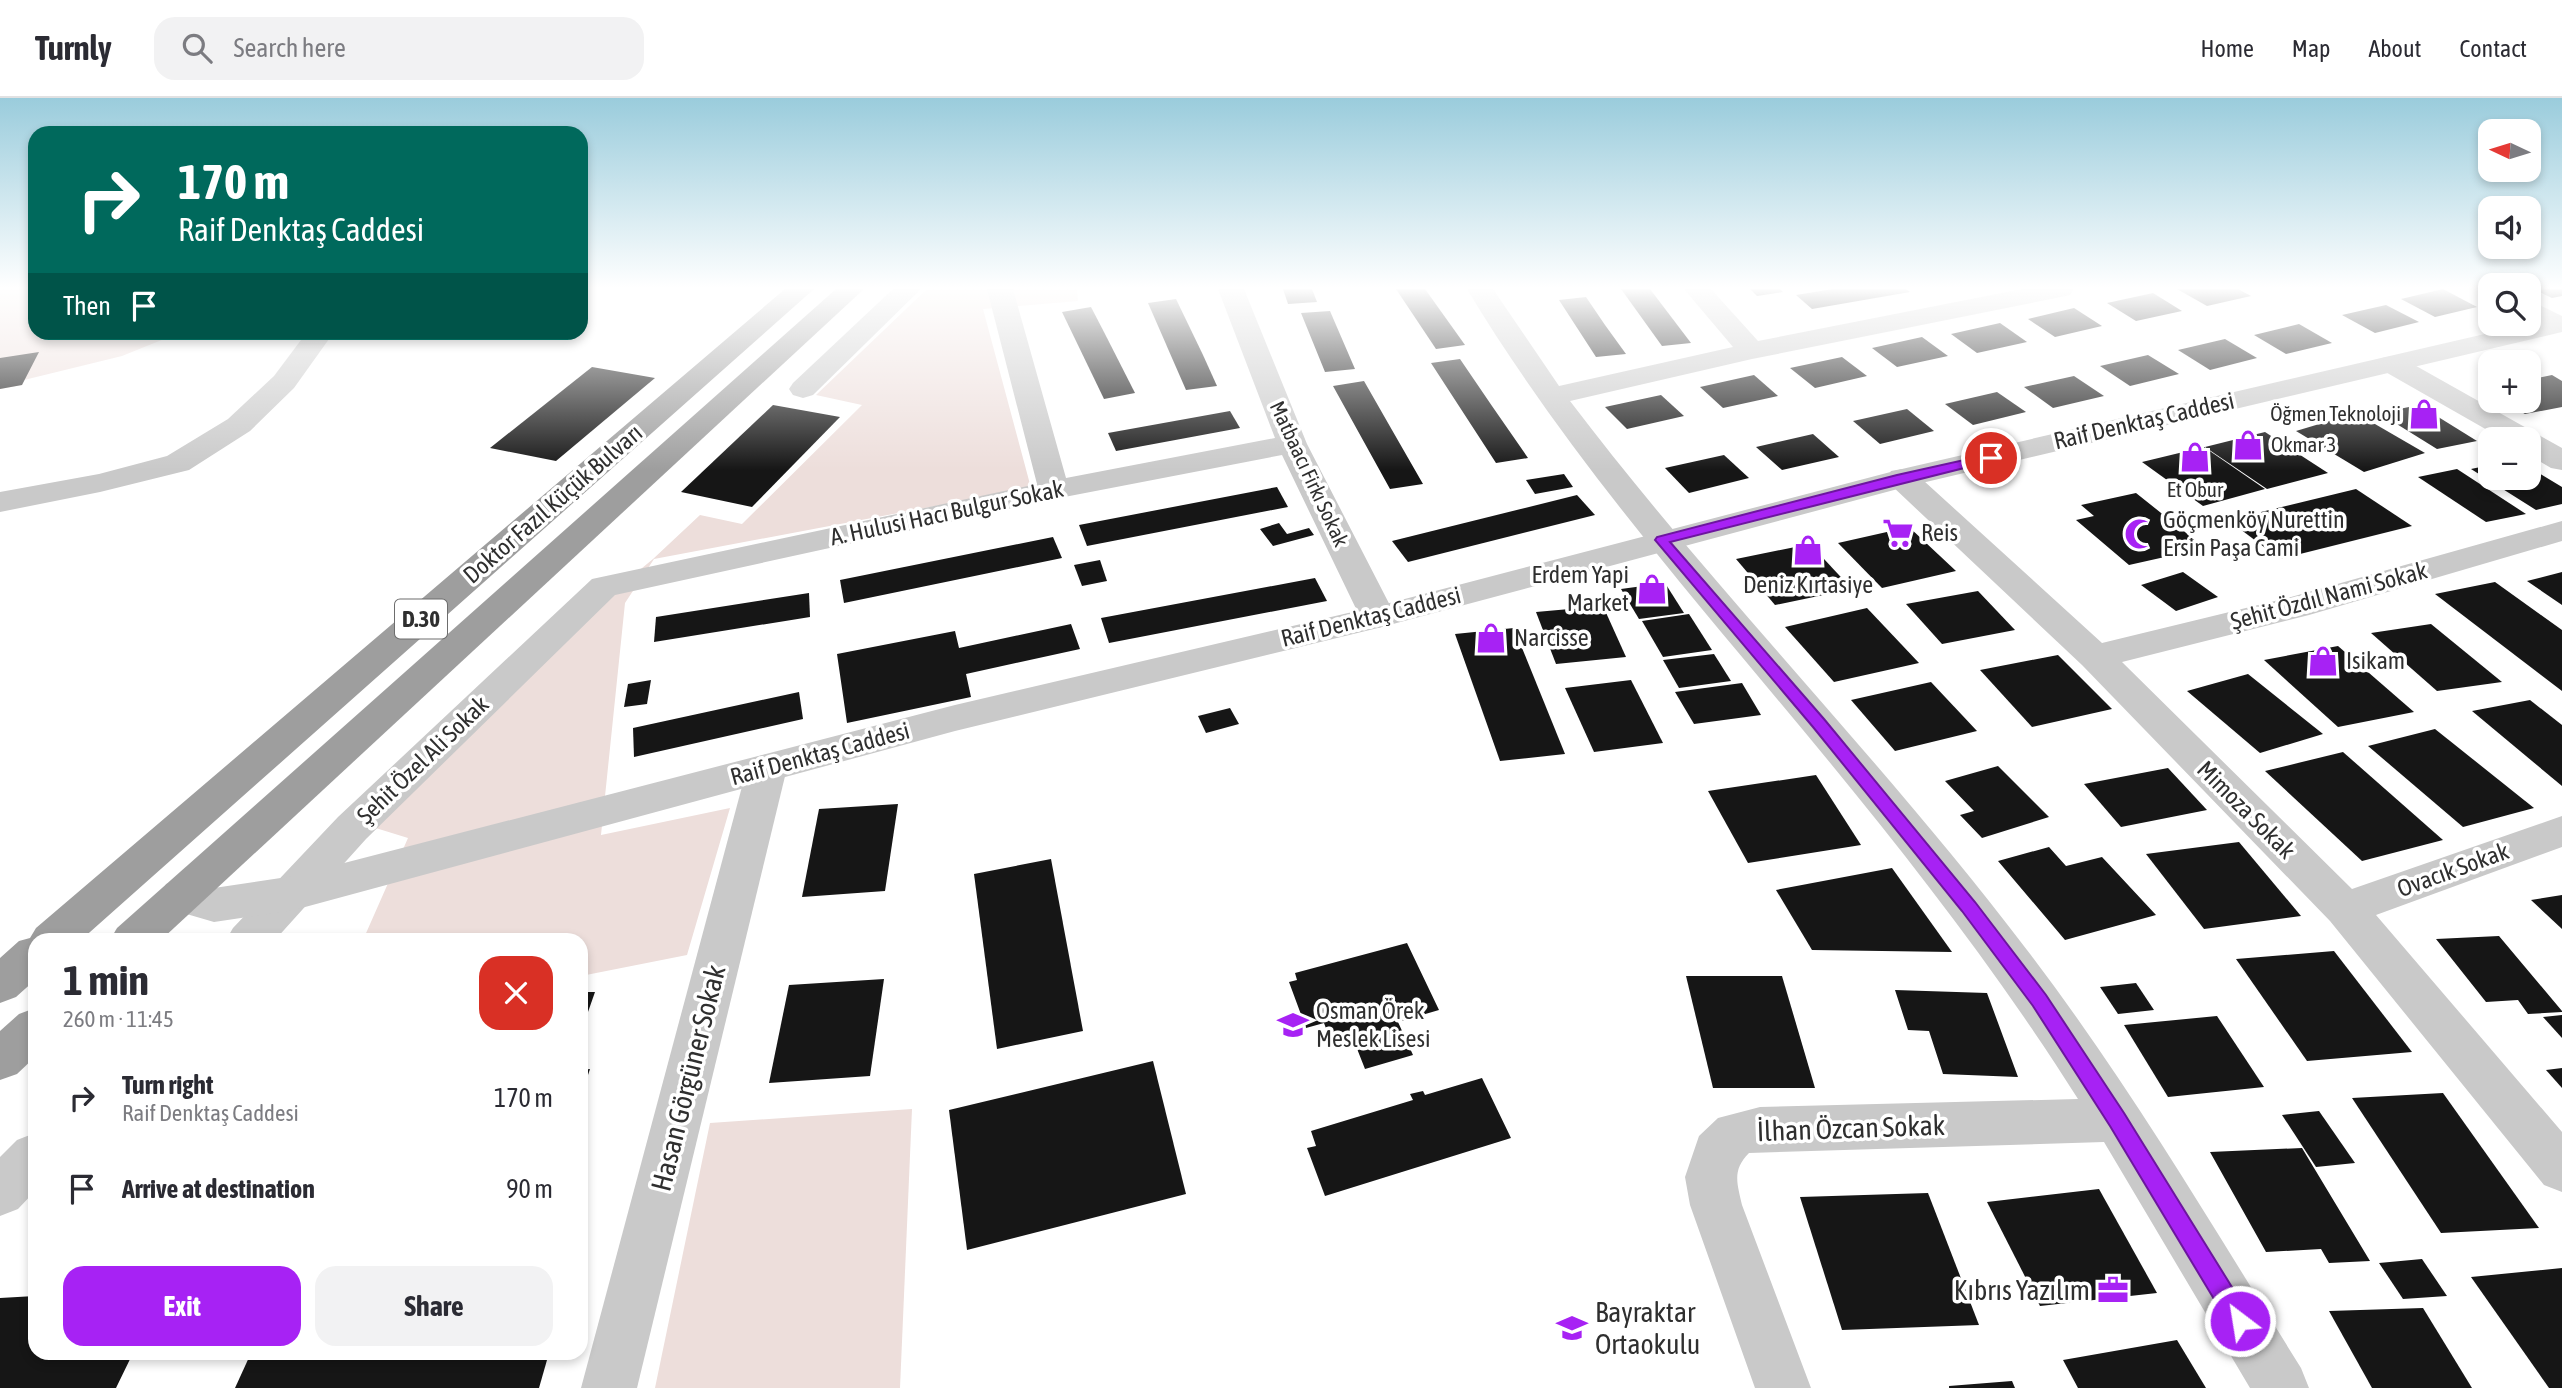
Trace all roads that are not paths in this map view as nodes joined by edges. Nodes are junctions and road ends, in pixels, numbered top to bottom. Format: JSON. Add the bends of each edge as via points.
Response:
{"nodes":[{"id":1,"x":308,"y":349,"type":"edge"},
{"id":2,"x":731,"y":349,"type":"edge"},
{"id":3,"x":785,"y":349,"type":"edge"},
{"id":4,"x":845,"y":349,"type":"edge"},
{"id":5,"x":1016,"y":349,"type":"edge"},
{"id":6,"x":1255,"y":349,"type":"edge"},
{"id":7,"x":1519,"y":349,"type":"edge"},
{"id":8,"x":1761,"y":349,"type":"edge"},
{"id":9,"x":2454,"y":349,"type":"edge"},
{"id":10,"x":1752,"y":351,"type":"joint"},
{"id":11,"x":2392,"y":364,"type":"junction"},
{"id":12,"x":803,"y":389,"type":"dead end"},
{"id":13,"x":1550,"y":397,"type":"junction"},
{"id":14,"x":2503,"y":427,"type":"edge"},
{"id":15,"x":1292,"y":444,"type":"junction"},
{"id":16,"x":2541,"y":449,"type":"edge"},
{"id":17,"x":2562,"y":461,"type":"edge"},
{"id":18,"x":1902,"y":478,"type":"junction"},
{"id":19,"x":1054,"y":490,"type":"junction"},
{"id":20,"x":0,"y":502,"type":"edge"},
{"id":21,"x":2562,"y":531,"type":"edge"},
{"id":22,"x":1661,"y":540,"type":"junction"},
{"id":23,"x":604,"y":587,"type":"joint"},
{"id":24,"x":1378,"y":617,"type":"junction"},
{"id":25,"x":2095,"y":657,"type":"junction"},
{"id":26,"x":767,"y":768,"type":"junction"},
{"id":27,"x":2562,"y":831,"type":"edge"},
{"id":28,"x":294,"y":894,"type":"junction"},
{"id":29,"x":181,"y":896,"type":"junction"},
{"id":30,"x":2345,"y":909,"type":"junction"},
{"id":31,"x":59,"y":933,"type":"edge"},
{"id":32,"x":140,"y":933,"type":"edge"},
{"id":33,"x":255,"y":933,"type":"edge"},
{"id":34,"x":28,"y":960,"type":"edge"},
{"id":35,"x":0,"y":984,"type":"edge"},
{"id":36,"x":28,"y":1034,"type":"edge"},
{"id":37,"x":0,"y":1060,"type":"edge"},
{"id":38,"x":2117,"y":1120,"type":"junction"},
{"id":39,"x":28,"y":1163,"type":"edge"},
{"id":40,"x":2562,"y":1169,"type":"edge"},
{"id":41,"x":0,"y":1192,"type":"edge"},
{"id":42,"x":609,"y":1388,"type":"edge"},
{"id":43,"x":1783,"y":1388,"type":"edge"},
{"id":44,"x":2281,"y":1388,"type":"edge"}],
"edges":[{"from":1,"to":20,"type":"street","via":[[284,382],[239,425],[178,463]]},
{"from":2,"to":31,"type":"highway","name":"Doktor Fazıl Küçük Bulvarı","number":"D.30"},
{"from":3,"to":29,"type":"highway","name":"Doktor Fazıl Küçük Bulvarı","number":"D.30"},
{"from":4,"to":12,"type":"street"},
{"from":5,"to":19,"type":"street"},
{"from":6,"to":15,"type":"street","name":"Matbaacı Firkı Sokak"},
{"from":7,"to":13,"type":"street"},
{"from":8,"to":10,"type":"street"},
{"from":9,"to":11,"type":"street","name":"Raif Denktaş Caddesi"},
{"from":10,"to":13,"type":"street"},
{"from":11,"to":14,"type":"street"},
{"from":11,"to":18,"type":"street","name":"Raif Denktaş Caddesi"},
{"from":13,"to":22,"type":"street"},
{"from":15,"to":19,"type":"street","name":"A. Hulusi Hacı Bulgur Sokak"},
{"from":15,"to":24,"type":"street","name":"Matbaacı Firkı Sokak"},
{"from":16,"to":17,"type":"street"},
{"from":18,"to":22,"type":"street","name":"Raif Denktaş Caddesi"},
{"from":18,"to":25,"type":"street","name":"Mimoza Sokak"},
{"from":19,"to":23,"type":"street","name":"A. Hulusi Hacı Bulgur Sokak"},
{"from":21,"to":25,"type":"street","name":"Şehit Özdıl Nami Sokak","via":[[2297,607]]},
{"from":22,"to":24,"type":"street","name":"Raif Denktaş Caddesi"},
{"from":22,"to":38,"type":"street","via":[[1968,906],[2040,1001]]},
{"from":23,"to":28,"type":"street","name":"Şehit Özel Ali Sokak","via":[[352,828]]},
{"from":24,"to":26,"type":"street","name":"Raif Denktaş Caddesi"},
{"from":25,"to":30,"type":"street","name":"Mimoza Sokak"},
{"from":26,"to":28,"type":"street","name":"Raif Denktaş Caddesi"},
{"from":26,"to":42,"type":"street","name":"Hasan Görgüner Sokak"},
{"from":27,"to":30,"type":"street","name":"Ovacık Sokak"},
{"from":28,"to":29,"type":"street","name":"Raif Denktaş Caddesi","via":[[214,905]]},
{"from":28,"to":33,"type":"street","name":"Şehit Özel Ali Sokak"},
{"from":29,"to":32,"type":"highway","name":"Doktor Fazıl Küçük Bulvarı","number":"D.30"},
{"from":30,"to":40,"type":"street","name":"Mimoza Sokak"},
{"from":34,"to":35,"type":"highway"},
{"from":36,"to":37,"type":"highway"},
{"from":38,"to":43,"type":"street","name":"İlhan Özcan Sokak","via":[[1760,1129],[1735,1134],[1717,1152],[1710,1177]]},
{"from":38,"to":44,"type":"street"},
{"from":39,"to":41,"type":"street"}]}
